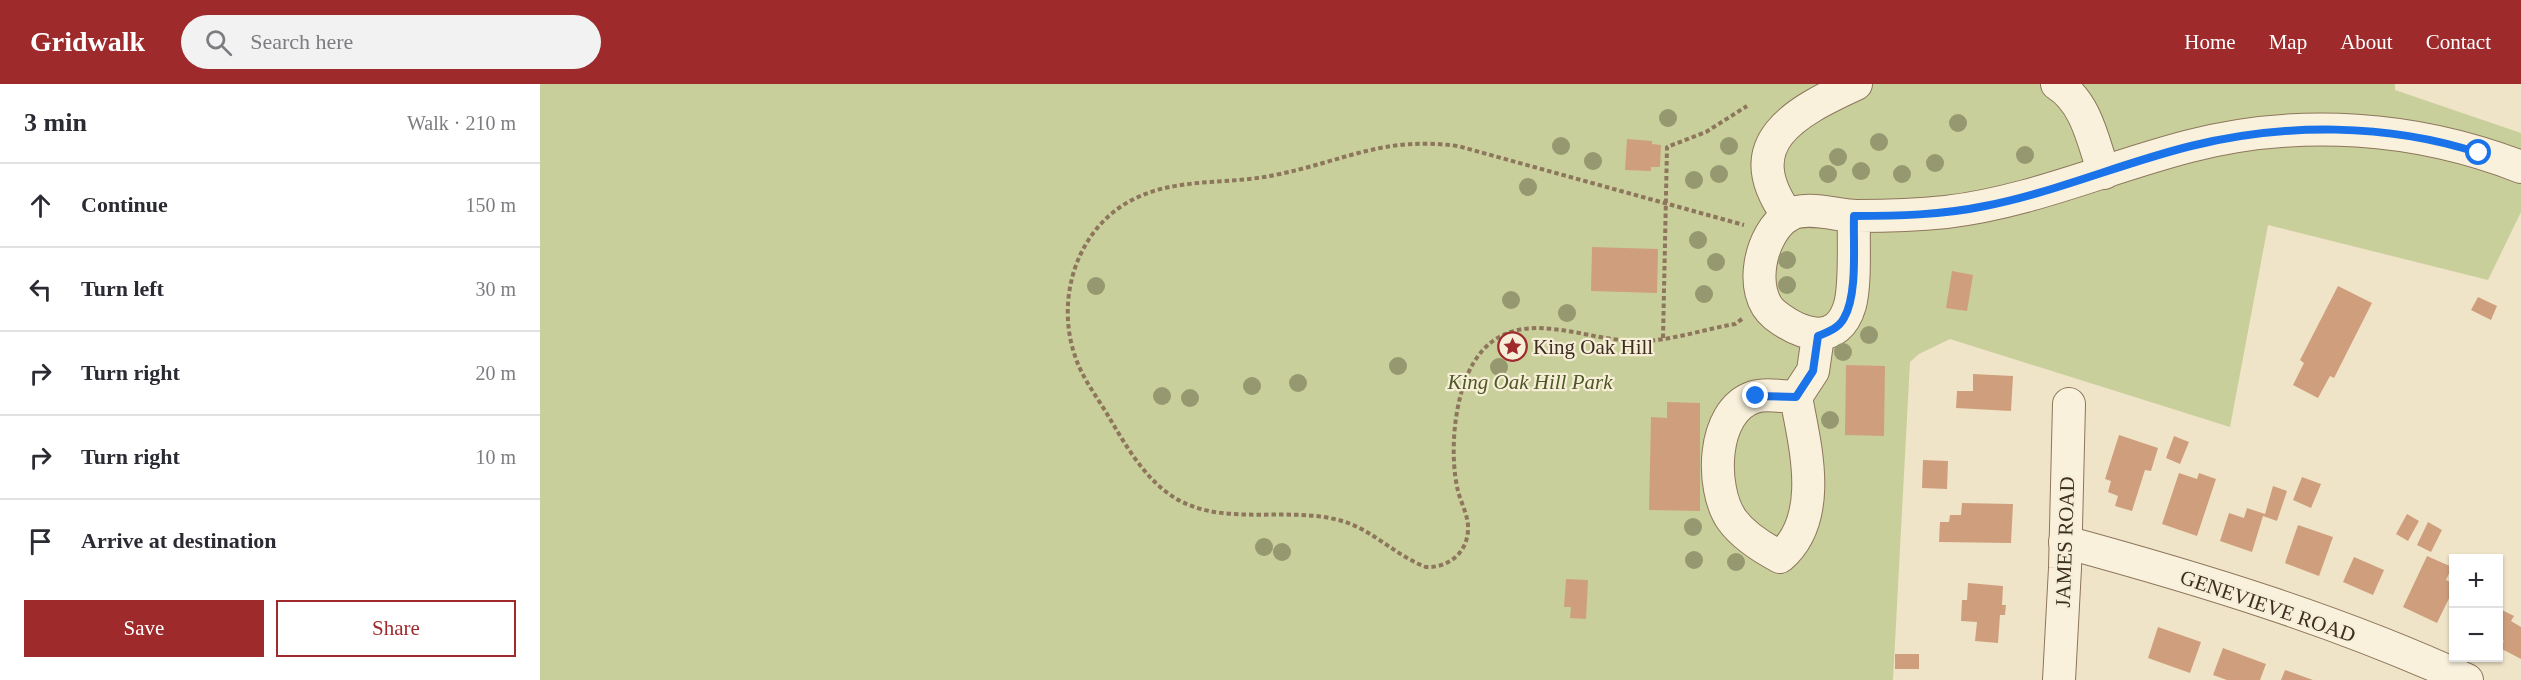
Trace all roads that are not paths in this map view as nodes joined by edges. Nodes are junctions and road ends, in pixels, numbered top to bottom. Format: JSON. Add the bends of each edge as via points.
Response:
{"nodes":[{"id":1,"x":1856,"y":84,"type":"edge"},
{"id":2,"x":2057,"y":84,"type":"edge"},
{"id":3,"x":2521,"y":167,"type":"edge"},
{"id":4,"x":2104,"y":173,"type":"junction"},
{"id":5,"x":1788,"y":216,"type":"junction"},
{"id":6,"x":1854,"y":216,"type":"junction"},
{"id":7,"x":1818,"y":336,"type":"junction"},
{"id":8,"x":1796,"y":397,"type":"junction"},
{"id":9,"x":2069,"y":404,"type":"dead end"},
{"id":10,"x":2065,"y":542,"type":"junction"},
{"id":11,"x":2058,"y":680,"type":"edge"},
{"id":12,"x":2467,"y":680,"type":"edge"}],
"edges":[{"from":1,"to":5,"type":"street","via":[[1812,105],[1785,126],[1770,145],[1768,178]]},
{"from":2,"to":4,"type":"street","via":[[2073,97],[2085,116]]},
{"from":3,"to":4,"type":"street","via":[[2454,145],[2406,135],[2287,130],[2189,146]]},
{"from":4,"to":6,"type":"street","via":[[1985,206],[1946,212]]},
{"from":5,"to":6,"type":"street","via":[[1802,211]]},
{"from":5,"to":7,"type":"street","via":[[1765,241],[1762,299],[1774,314]]},
{"from":6,"to":7,"type":"street","via":[[1851,304],[1844,320],[1832,331]]},
{"from":7,"to":8,"type":"street","via":[[1813,371]]},
{"from":8,"to":8,"type":"street","via":[[1810,469],[1808,493],[1797,536],[1779,557],[1733,522],[1724,505],[1719,489],[1720,443],[1723,429],[1742,403],[1756,396]]},
{"from":9,"to":10,"type":"street","name":"JAMES ROAD"},
{"from":10,"to":11,"type":"street","name":"JAMES ROAD"},
{"from":10,"to":12,"type":"street","name":"GENEVIEVE ROAD","via":[[2298,614]]}]}
